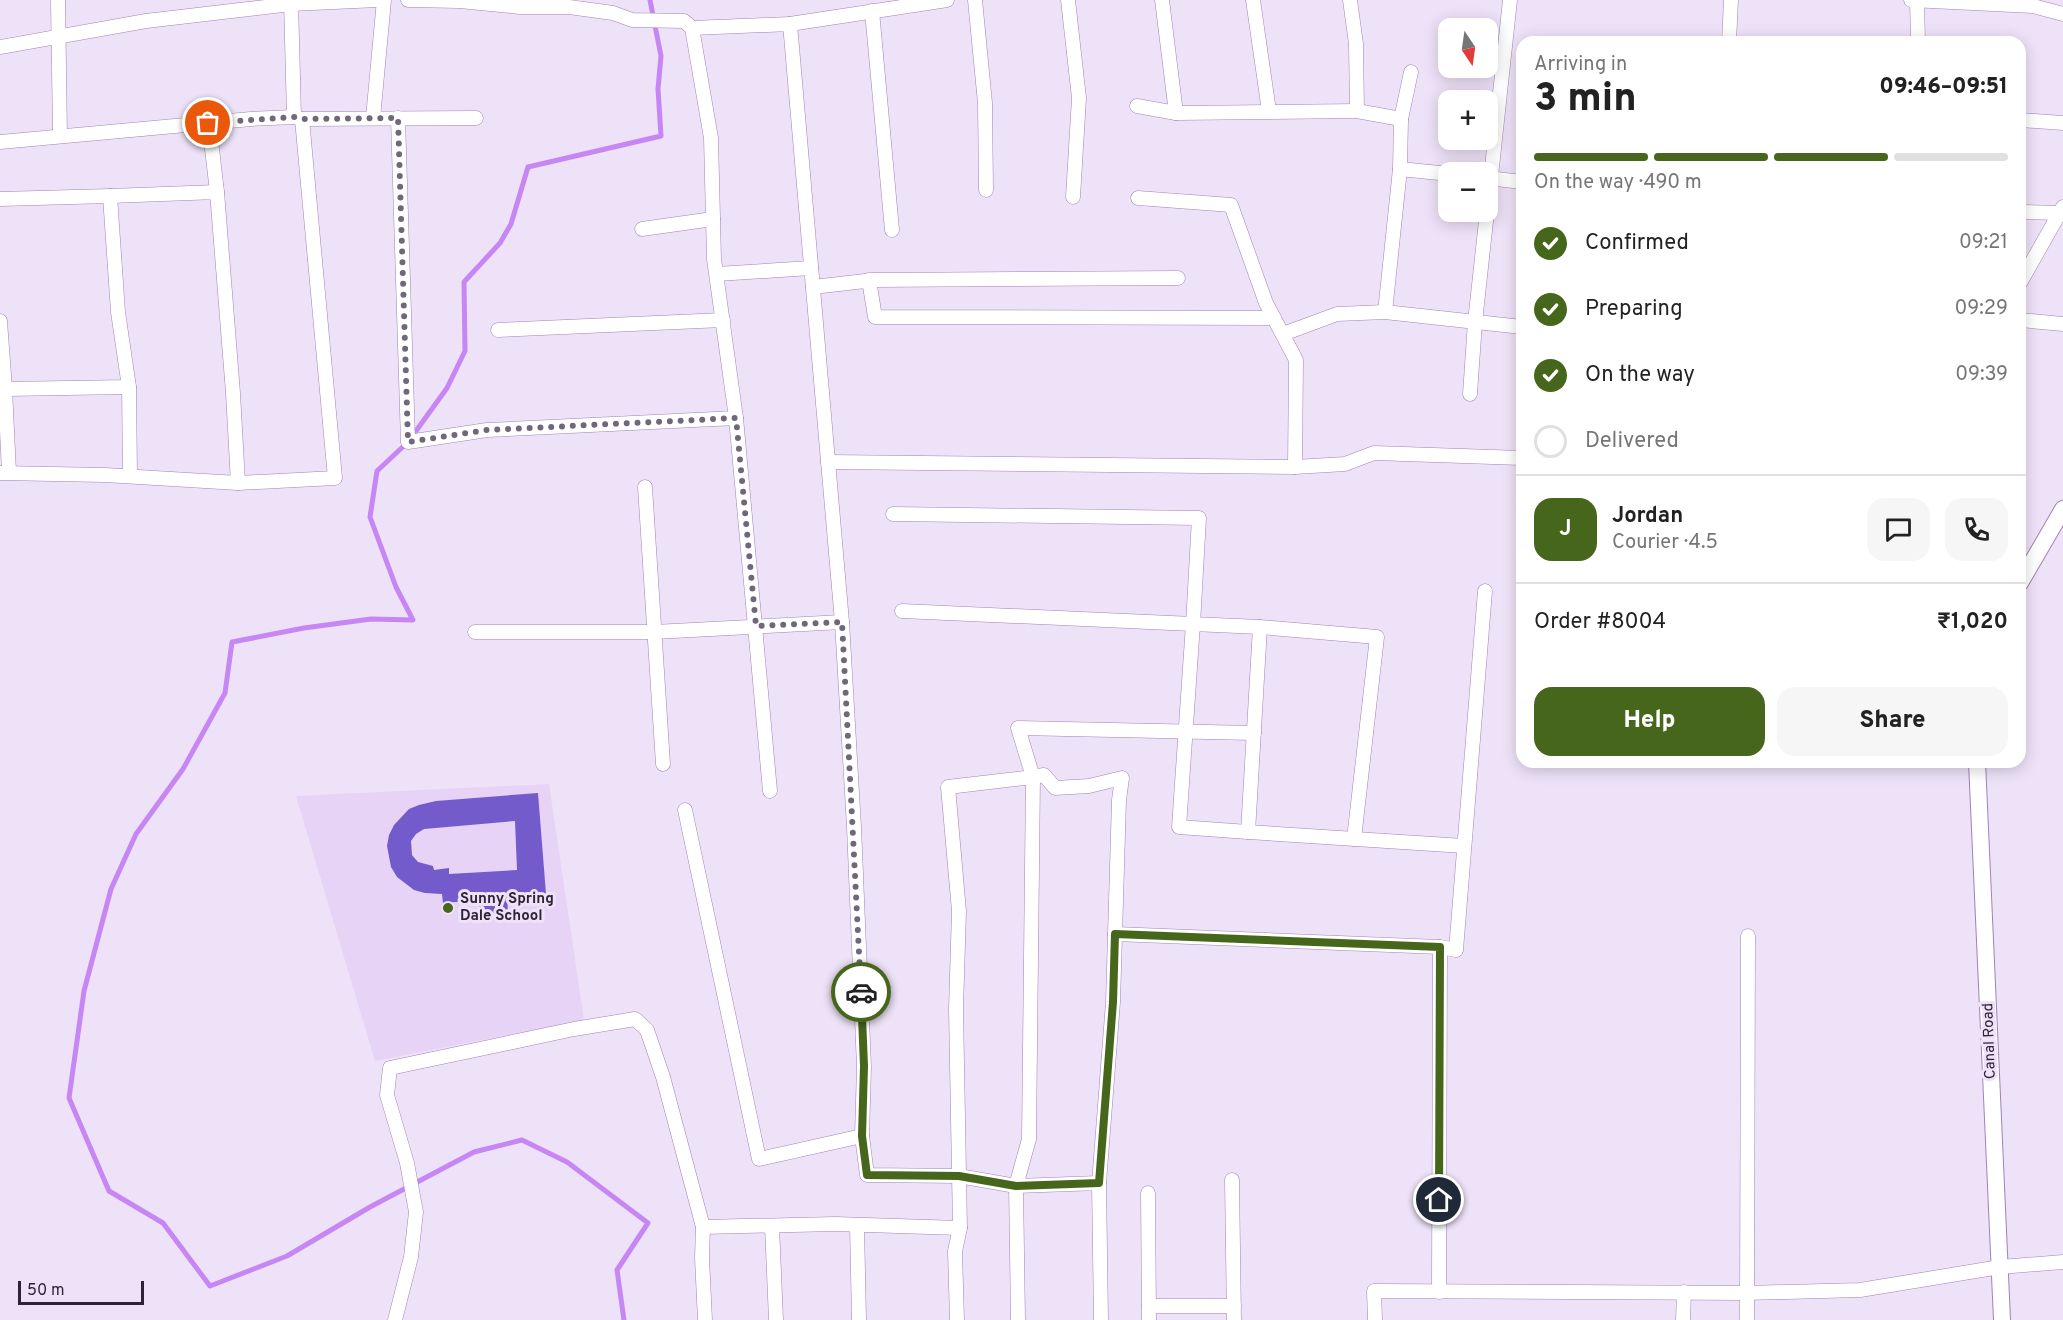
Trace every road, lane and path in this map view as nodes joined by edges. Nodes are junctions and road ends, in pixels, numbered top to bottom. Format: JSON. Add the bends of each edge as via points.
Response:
{"nodes":[{"id":1,"x":58,"y":0,"type":"edge"},
{"id":2,"x":377,"y":0,"type":"edge"},
{"id":3,"x":384,"y":0,"type":"edge"},
{"id":4,"x":408,"y":0,"type":"edge"},
{"id":5,"x":947,"y":0,"type":"edge"},
{"id":6,"x":975,"y":0,"type":"edge"},
{"id":7,"x":1068,"y":0,"type":"edge"},
{"id":8,"x":1162,"y":0,"type":"edge"},
{"id":9,"x":1253,"y":0,"type":"edge"},
{"id":10,"x":1350,"y":0,"type":"edge"},
{"id":11,"x":1510,"y":0,"type":"edge"},
{"id":12,"x":1731,"y":0,"type":"edge"},
{"id":13,"x":1911,"y":0,"type":"edge"},
{"id":14,"x":1917,"y":0,"type":"edge"},
{"id":15,"x":291,"y":2,"type":"edge"},
{"id":16,"x":872,"y":11,"type":"junction"},
{"id":17,"x":2063,"y":14,"type":"edge"},
{"id":18,"x":790,"y":24,"type":"junction"},
{"id":19,"x":688,"y":25,"type":"junction"},
{"id":20,"x":58,"y":36,"type":"junction"},
{"id":21,"x":1729,"y":36,"type":"edge"},
{"id":22,"x":1918,"y":36,"type":"edge"},
{"id":23,"x":0,"y":47,"type":"edge"},
{"id":24,"x":1412,"y":72,"type":"dead end"},
{"id":25,"x":1137,"y":106,"type":"dead end"},
{"id":26,"x":1269,"y":111,"type":"junction"},
{"id":27,"x":1357,"y":111,"type":"junction"},
{"id":28,"x":1176,"y":113,"type":"junction"},
{"id":29,"x":298,"y":118,"type":"junction"},
{"id":30,"x":373,"y":118,"type":"junction"},
{"id":31,"x":398,"y":118,"type":"junction"},
{"id":32,"x":476,"y":118,"type":"dead end"},
{"id":33,"x":1401,"y":119,"type":"junction"},
{"id":34,"x":2026,"y":120,"type":"edge"},
{"id":35,"x":208,"y":123,"type":"junction"},
{"id":36,"x":2063,"y":123,"type":"edge"},
{"id":37,"x":60,"y":136,"type":"junction"},
{"id":38,"x":0,"y":141,"type":"edge"},
{"id":39,"x":1491,"y":162,"type":"edge"},
{"id":40,"x":1400,"y":169,"type":"junction"},
{"id":41,"x":1438,"y":173,"type":"edge"},
{"id":42,"x":1498,"y":179,"type":"edge"},
{"id":43,"x":1516,"y":181,"type":"edge"},
{"id":44,"x":986,"y":190,"type":"dead end"},
{"id":45,"x":217,"y":192,"type":"junction"},
{"id":46,"x":110,"y":196,"type":"junction"},
{"id":47,"x":1073,"y":196,"type":"dead end"},
{"id":48,"x":1138,"y":198,"type":"dead end"},
{"id":49,"x":0,"y":199,"type":"edge"},
{"id":50,"x":2061,"y":210,"type":"edge"},
{"id":51,"x":2026,"y":212,"type":"edge"},
{"id":52,"x":713,"y":219,"type":"junction"},
{"id":53,"x":1486,"y":222,"type":"edge"},
{"id":54,"x":642,"y":229,"type":"dead end"},
{"id":55,"x":892,"y":230,"type":"dead end"},
{"id":56,"x":812,"y":268,"type":"junction"},
{"id":57,"x":2026,"y":272,"type":"edge"},
{"id":58,"x":717,"y":274,"type":"junction"},
{"id":59,"x":1178,"y":279,"type":"dead end"},
{"id":60,"x":869,"y":280,"type":"junction"},
{"id":61,"x":813,"y":287,"type":"junction"},
{"id":62,"x":1385,"y":312,"type":"junction"},
{"id":63,"x":1274,"y":318,"type":"junction"},
{"id":64,"x":723,"y":320,"type":"junction"},
{"id":65,"x":0,"y":321,"type":"edge"},
{"id":66,"x":2026,"y":321,"type":"edge"},
{"id":67,"x":1475,"y":322,"type":"junction"},
{"id":68,"x":2063,"y":324,"type":"edge"},
{"id":69,"x":1516,"y":326,"type":"edge"},
{"id":70,"x":498,"y":330,"type":"dead end"},
{"id":71,"x":1283,"y":334,"type":"junction"},
{"id":72,"x":129,"y":387,"type":"junction"},
{"id":73,"x":5,"y":388,"type":"junction"},
{"id":74,"x":1470,"y":394,"type":"dead end"},
{"id":75,"x":736,"y":418,"type":"junction"},
{"id":76,"x":1516,"y":458,"type":"edge"},
{"id":77,"x":828,"y":462,"type":"junction"},
{"id":78,"x":1294,"y":467,"type":"junction"},
{"id":79,"x":4,"y":473,"type":"edge"},
{"id":80,"x":130,"y":476,"type":"junction"},
{"id":81,"x":238,"y":483,"type":"junction"},
{"id":82,"x":645,"y":487,"type":"dead end"},
{"id":83,"x":2063,"y":509,"type":"edge"},
{"id":84,"x":893,"y":514,"type":"dead end"},
{"id":85,"x":2026,"y":573,"type":"edge"},
{"id":86,"x":1485,"y":591,"type":"dead end"},
{"id":87,"x":902,"y":611,"type":"dead end"},
{"id":88,"x":842,"y":622,"type":"junction"},
{"id":89,"x":1193,"y":624,"type":"junction"},
{"id":90,"x":756,"y":626,"type":"junction"},
{"id":91,"x":1260,"y":627,"type":"junction"},
{"id":92,"x":475,"y":632,"type":"dead end"},
{"id":93,"x":654,"y":632,"type":"junction"},
{"id":94,"x":1186,"y":731,"type":"junction"},
{"id":95,"x":1254,"y":733,"type":"junction"},
{"id":96,"x":663,"y":764,"type":"dead end"},
{"id":97,"x":1977,"y":768,"type":"edge"},
{"id":98,"x":1033,"y":777,"type":"junction"},
{"id":99,"x":770,"y":791,"type":"dead end"},
{"id":100,"x":685,"y":810,"type":"dead end"},
{"id":101,"x":1248,"y":832,"type":"junction"},
{"id":102,"x":1354,"y":839,"type":"junction"},
{"id":103,"x":1464,"y":846,"type":"junction"},
{"id":104,"x":1115,"y":934,"type":"junction"},
{"id":105,"x":1748,"y":936,"type":"dead end"},
{"id":106,"x":1440,"y":947,"type":"junction"},
{"id":107,"x":862,"y":1136,"type":"junction"},
{"id":108,"x":959,"y":1176,"type":"junction"},
{"id":109,"x":1232,"y":1180,"type":"dead end"},
{"id":110,"x":1099,"y":1183,"type":"junction"},
{"id":111,"x":1016,"y":1186,"type":"junction"},
{"id":112,"x":1148,"y":1193,"type":"dead end"},
{"id":113,"x":857,"y":1225,"type":"junction"},
{"id":114,"x":772,"y":1226,"type":"junction"},
{"id":115,"x":703,"y":1227,"type":"junction"},
{"id":116,"x":960,"y":1228,"type":"junction"},
{"id":117,"x":2063,"y":1262,"type":"edge"},
{"id":118,"x":2000,"y":1267,"type":"junction"},
{"id":119,"x":1439,"y":1292,"type":"junction"},
{"id":120,"x":1684,"y":1292,"type":"junction"},
{"id":121,"x":1746,"y":1293,"type":"junction"},
{"id":122,"x":1149,"y":1313,"type":"edge"},
{"id":123,"x":1234,"y":1313,"type":"edge"},
{"id":124,"x":395,"y":1320,"type":"edge"},
{"id":125,"x":705,"y":1320,"type":"edge"},
{"id":126,"x":776,"y":1320,"type":"edge"},
{"id":127,"x":859,"y":1320,"type":"edge"},
{"id":128,"x":957,"y":1320,"type":"edge"},
{"id":129,"x":1018,"y":1320,"type":"edge"},
{"id":130,"x":1101,"y":1320,"type":"edge"},
{"id":131,"x":1375,"y":1320,"type":"edge"},
{"id":132,"x":1683,"y":1320,"type":"edge"},
{"id":133,"x":1747,"y":1320,"type":"edge"},
{"id":134,"x":2002,"y":1320,"type":"edge"}],
"edges":[{"from":1,"to":20,"type":"street"},
{"from":2,"to":15,"type":"street"},
{"from":3,"to":30,"type":"street"},
{"from":4,"to":19,"type":"street","via":[[569,7],[613,13],[632,20]]},
{"from":5,"to":16,"type":"street"},
{"from":6,"to":44,"type":"street","via":[[985,104]]},
{"from":7,"to":47,"type":"street","via":[[1079,98]]},
{"from":8,"to":28,"type":"street"},
{"from":9,"to":26,"type":"street"},
{"from":10,"to":27,"type":"street","via":[[1356,44]]},
{"from":11,"to":39,"type":"street"},
{"from":12,"to":21,"type":"street"},
{"from":13,"to":14,"type":"street"},
{"from":14,"to":17,"type":"street","via":[[2033,6]]},
{"from":14,"to":22,"type":"street"},
{"from":15,"to":20,"type":"street"},
{"from":15,"to":29,"type":"street"},
{"from":16,"to":18,"type":"street"},
{"from":16,"to":55,"type":"street"},
{"from":18,"to":19,"type":"street"},
{"from":18,"to":56,"type":"street"},
{"from":19,"to":52,"type":"street","via":[[711,138]]},
{"from":20,"to":23,"type":"street"},
{"from":20,"to":37,"type":"street"},
{"from":24,"to":33,"type":"street"},
{"from":25,"to":28,"type":"street"},
{"from":26,"to":27,"type":"street"},
{"from":26,"to":28,"type":"street"},
{"from":27,"to":33,"type":"street"},
{"from":29,"to":30,"type":"street"},
{"from":29,"to":35,"type":"street"},
{"from":29,"to":81,"type":"street","via":[[335,478]]},
{"from":30,"to":31,"type":"street"},
{"from":31,"to":32,"type":"street"},
{"from":31,"to":75,"type":"street","via":[[408,442],[487,430]]},
{"from":33,"to":40,"type":"street"},
{"from":34,"to":36,"type":"street"},
{"from":35,"to":37,"type":"street"},
{"from":35,"to":45,"type":"street"},
{"from":37,"to":38,"type":"street"},
{"from":40,"to":41,"type":"street"},
{"from":40,"to":62,"type":"street"},
{"from":42,"to":43,"type":"street"},
{"from":45,"to":46,"type":"street"},
{"from":45,"to":81,"type":"street"},
{"from":46,"to":49,"type":"street"},
{"from":46,"to":72,"type":"street","via":[[118,312]]},
{"from":48,"to":63,"type":"street","via":[[1232,205]]},
{"from":50,"to":51,"type":"street"},
{"from":50,"to":57,"type":"street"},
{"from":52,"to":54,"type":"street"},
{"from":52,"to":58,"type":"street"},
{"from":53,"to":67,"type":"street"},
{"from":56,"to":58,"type":"street"},
{"from":56,"to":61,"type":"street"},
{"from":58,"to":64,"type":"street"},
{"from":59,"to":60,"type":"street"},
{"from":60,"to":61,"type":"street"},
{"from":60,"to":63,"type":"street","via":[[875,317]]},
{"from":61,"to":77,"type":"street"},
{"from":62,"to":67,"type":"street"},
{"from":62,"to":71,"type":"street","via":[[1337,314]]},
{"from":63,"to":71,"type":"street"},
{"from":64,"to":70,"type":"street"},
{"from":64,"to":75,"type":"street"},
{"from":65,"to":73,"type":"street"},
{"from":66,"to":68,"type":"street"},
{"from":67,"to":69,"type":"street"},
{"from":67,"to":74,"type":"street"},
{"from":71,"to":78,"type":"street","via":[[1296,360]]},
{"from":72,"to":73,"type":"street"},
{"from":72,"to":80,"type":"street"},
{"from":73,"to":79,"type":"street"},
{"from":75,"to":90,"type":"street"},
{"from":76,"to":78,"type":"street","via":[[1374,453],[1345,464]]},
{"from":77,"to":78,"type":"street"},
{"from":77,"to":88,"type":"street"},
{"from":79,"to":80,"type":"street"},
{"from":80,"to":81,"type":"street"},
{"from":82,"to":93,"type":"street"},
{"from":83,"to":85,"type":"street"},
{"from":84,"to":89,"type":"street","via":[[1199,518]]},
{"from":86,"to":103,"type":"street"},
{"from":87,"to":89,"type":"street"},
{"from":88,"to":90,"type":"street"},
{"from":88,"to":107,"type":"street","via":[[864,1066]]},
{"from":89,"to":91,"type":"street"},
{"from":89,"to":94,"type":"street"},
{"from":90,"to":93,"type":"street"},
{"from":90,"to":99,"type":"street"},
{"from":91,"to":95,"type":"street"},
{"from":91,"to":102,"type":"street","via":[[1377,637]]},
{"from":92,"to":93,"type":"street"},
{"from":93,"to":96,"type":"street"},
{"from":94,"to":95,"type":"street"},
{"from":94,"to":98,"type":"street","via":[[1018,728]]},
{"from":94,"to":101,"type":"street","via":[[1179,827]]},
{"from":95,"to":101,"type":"street"},
{"from":97,"to":118,"type":"street","name":"Canal Road"},
{"from":98,"to":104,"type":"street","via":[[1044,775],[1055,788],[1089,786],[1122,778]]},
{"from":98,"to":108,"type":"street","via":[[948,787],[959,911]]},
{"from":98,"to":111,"type":"street","via":[[1029,1139]]},
{"from":100,"to":107,"type":"street","via":[[759,1159]]},
{"from":101,"to":102,"type":"street"},
{"from":102,"to":103,"type":"street"},
{"from":103,"to":106,"type":"street","via":[[1456,950]]},
{"from":104,"to":106,"type":"street"},
{"from":104,"to":110,"type":"street"},
{"from":105,"to":121,"type":"street"},
{"from":106,"to":119,"type":"street"},
{"from":107,"to":108,"type":"street","via":[[867,1175]]},
{"from":108,"to":111,"type":"street"},
{"from":108,"to":116,"type":"street"},
{"from":109,"to":123,"type":"street"},
{"from":110,"to":111,"type":"street"},
{"from":110,"to":130,"type":"street"},
{"from":111,"to":129,"type":"street"},
{"from":112,"to":122,"type":"street"},
{"from":113,"to":114,"type":"street"},
{"from":113,"to":116,"type":"street"},
{"from":113,"to":127,"type":"street"},
{"from":114,"to":115,"type":"street"},
{"from":114,"to":126,"type":"street"},
{"from":115,"to":124,"type":"street","via":[[663,1077],[647,1030],[635,1019],[390,1068],[387,1095],[407,1163],[416,1212],[411,1257]]},
{"from":115,"to":125,"type":"street"},
{"from":116,"to":128,"type":"street","via":[[956,1251]]},
{"from":117,"to":118,"type":"street"},
{"from":118,"to":121,"type":"street","via":[[1860,1290]]},
{"from":118,"to":134,"type":"street","name":"Canal Road"},
{"from":119,"to":120,"type":"street"},
{"from":119,"to":131,"type":"street","via":[[1374,1291]]},
{"from":120,"to":121,"type":"street"},
{"from":120,"to":132,"type":"street"},
{"from":121,"to":133,"type":"street"},
{"from":122,"to":123,"type":"street"}]}
